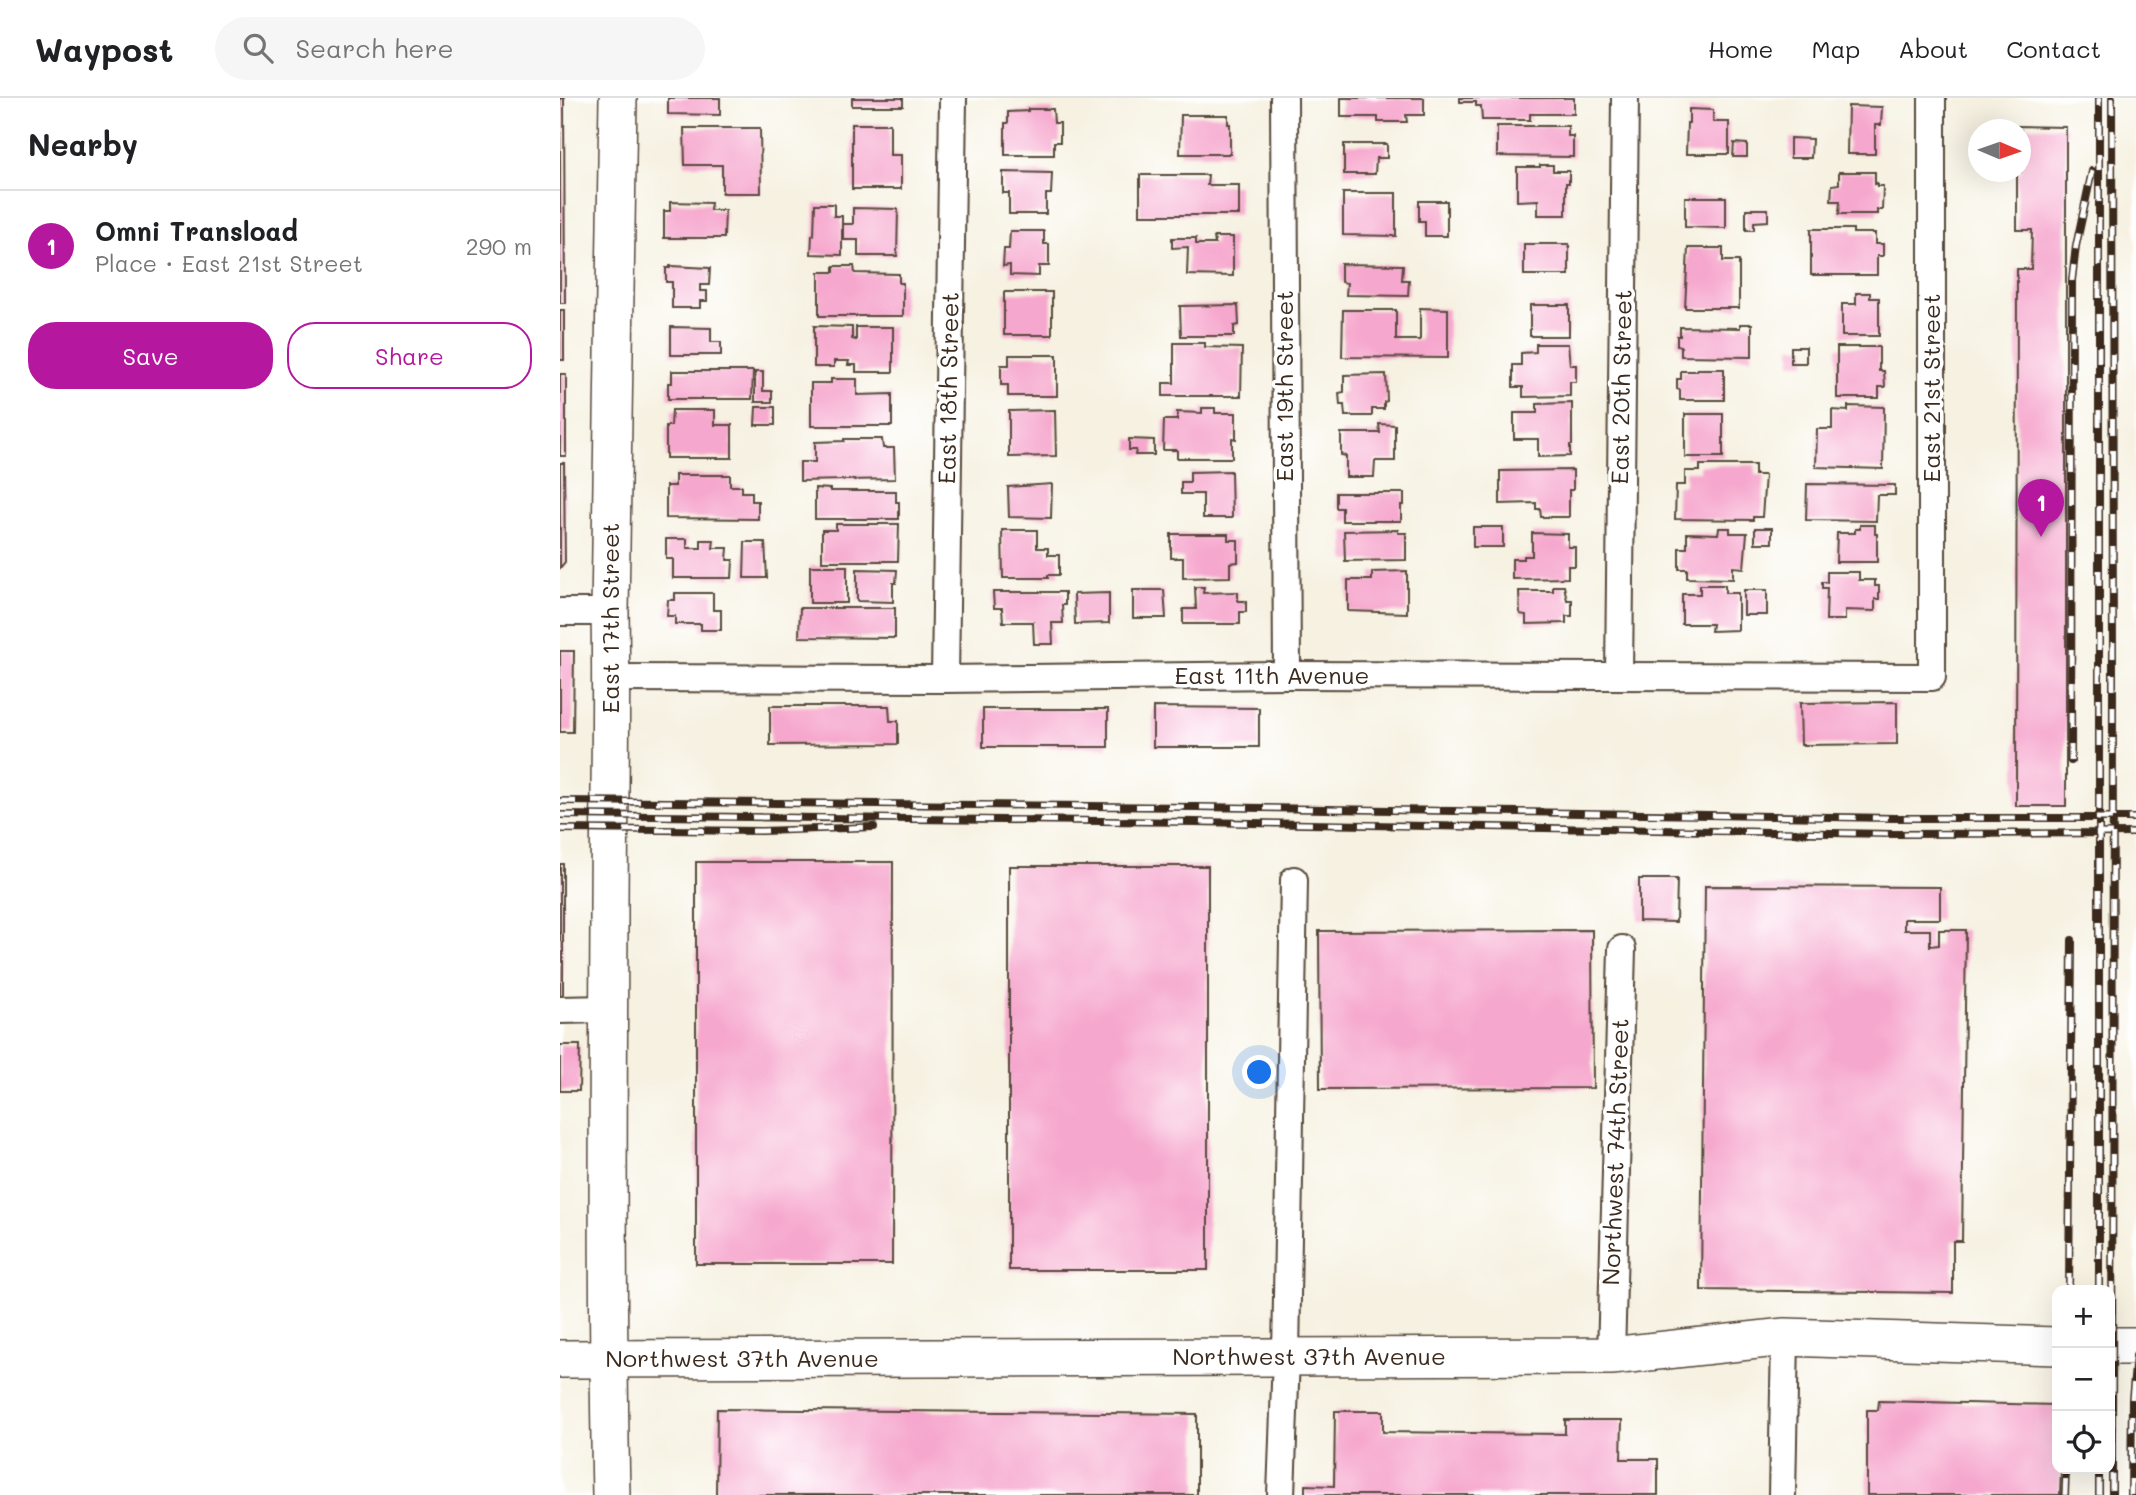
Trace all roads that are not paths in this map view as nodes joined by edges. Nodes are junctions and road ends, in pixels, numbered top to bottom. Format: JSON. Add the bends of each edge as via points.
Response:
{"nodes":[{"id":1,"x":618,"y":98,"type":"edge"},
{"id":2,"x":953,"y":98,"type":"edge"},
{"id":3,"x":1284,"y":98,"type":"edge"},
{"id":4,"x":1625,"y":98,"type":"edge"},
{"id":5,"x":1932,"y":98,"type":"edge"},
{"id":6,"x":560,"y":612,"type":"edge"},
{"id":7,"x":610,"y":612,"type":"junction"},
{"id":8,"x":1287,"y":675,"type":"junction"},
{"id":9,"x":1619,"y":676,"type":"junction"},
{"id":10,"x":1932,"y":677,"type":"joint"},
{"id":11,"x":611,"y":678,"type":"junction"},
{"id":12,"x":945,"y":679,"type":"junction"},
{"id":13,"x":1294,"y":880,"type":"dead end"},
{"id":14,"x":1622,"y":949,"type":"dead end"},
{"id":15,"x":608,"y":1009,"type":"junction"},
{"id":16,"x":560,"y":1010,"type":"edge"},
{"id":17,"x":1785,"y":1337,"type":"junction"},
{"id":18,"x":2052,"y":1346,"type":"edge"},
{"id":19,"x":2115,"y":1346,"type":"edge"},
{"id":20,"x":2136,"y":1346,"type":"edge"},
{"id":21,"x":1286,"y":1356,"type":"junction"},
{"id":22,"x":1611,"y":1356,"type":"junction"},
{"id":23,"x":560,"y":1359,"type":"edge"},
{"id":24,"x":608,"y":1359,"type":"junction"},
{"id":25,"x":611,"y":1495,"type":"edge"},
{"id":26,"x":1281,"y":1495,"type":"edge"},
{"id":27,"x":1782,"y":1495,"type":"edge"}],
"edges":[{"from":1,"to":7,"type":"street","name":"East 17th Street"},
{"from":2,"to":12,"type":"street","name":"East 18th Street"},
{"from":3,"to":8,"type":"street","name":"East 19th Street"},
{"from":4,"to":9,"type":"street","name":"East 20th Street"},
{"from":5,"to":10,"type":"street","name":"East 21st Street"},
{"from":6,"to":7,"type":"street"},
{"from":7,"to":11,"type":"street","name":"East 17th Street"},
{"from":8,"to":9,"type":"street","name":"East 11th Avenue"},
{"from":8,"to":12,"type":"street","name":"East 11th Avenue"},
{"from":9,"to":10,"type":"street","name":"East 11th Avenue"},
{"from":11,"to":12,"type":"street","name":"East 11th Avenue"},
{"from":11,"to":15,"type":"street","name":"East 17th Street"},
{"from":13,"to":21,"type":"street"},
{"from":14,"to":22,"type":"street","name":"Northwest 74th Street"},
{"from":15,"to":16,"type":"street"},
{"from":15,"to":24,"type":"street","name":"East 17th Street"},
{"from":17,"to":18,"type":"street","name":"Northwest 37th Avenue"},
{"from":17,"to":22,"type":"street","name":"Northwest 37th Avenue"},
{"from":17,"to":27,"type":"street"},
{"from":19,"to":20,"type":"street"},
{"from":21,"to":22,"type":"street","name":"Northwest 37th Avenue"},
{"from":21,"to":24,"type":"street","name":"Northwest 37th Avenue"},
{"from":21,"to":26,"type":"street"},
{"from":23,"to":24,"type":"street","name":"Northwest 37th Avenue"},
{"from":24,"to":25,"type":"street","name":"East 17th Street"}]}
